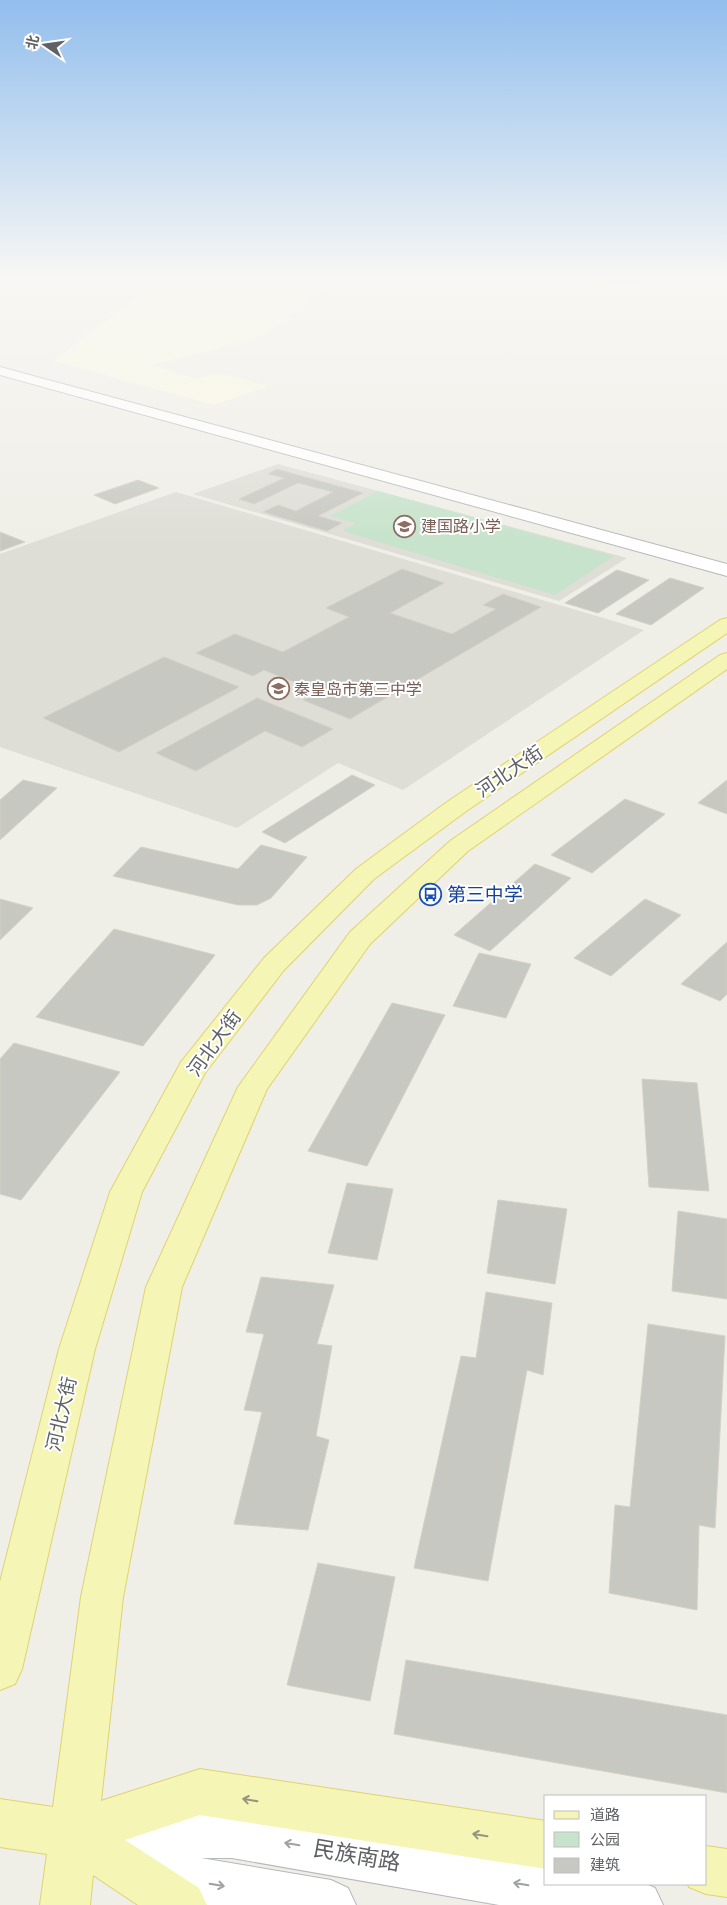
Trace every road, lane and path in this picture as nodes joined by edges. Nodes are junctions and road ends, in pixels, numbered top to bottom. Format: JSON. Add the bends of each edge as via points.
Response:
{"nodes":[{"id":1,"x":0,"y":371,"type":"edge"},
{"id":2,"x":727,"y":570,"type":"edge"},
{"id":3,"x":727,"y":624,"type":"edge"},
{"id":4,"x":727,"y":659,"type":"edge"},
{"id":5,"x":0,"y":1670,"type":"edge"},
{"id":6,"x":0,"y":1823,"type":"edge"},
{"id":7,"x":72,"y":1834,"type":"junction"},
{"id":8,"x":544,"y":1845,"type":"edge"},
{"id":9,"x":707,"y":1870,"type":"edge"},
{"id":10,"x":727,"y":1873,"type":"edge"},
{"id":11,"x":65,"y":1905,"type":"edge"},
{"id":12,"x":182,"y":1905,"type":"edge"},
{"id":13,"x":330,"y":1905,"type":"edge"},
{"id":14,"x":638,"y":1905,"type":"edge"}],
"edges":[{"from":1,"to":2,"type":"main road"},
{"from":3,"to":5,"type":"main road","name":"河北大街","via":[[456,807],[365,874],[274,964],[192,1069],[126,1192],[77,1348]]},
{"from":4,"to":7,"type":"main road","via":[[460,846],[360,938],[253,1087],[164,1287],[102,1596]]},
{"from":6,"to":7,"type":"main road","name":"民族南路"},
{"from":8,"to":7,"type":"main road","name":"民族南路","one_way":true,"via":[[200,1792]]},
{"from":7,"to":11,"type":"main road"},
{"from":7,"to":12,"type":"main road"},
{"from":7,"to":13,"type":"main road","name":"民族南路","one_way":true,"via":[[201,1882]]},
{"from":14,"to":7,"type":"main road","name":"民族南路","one_way":true,"via":[[232,1834]]},
{"from":9,"to":10,"type":"main road"}]}
